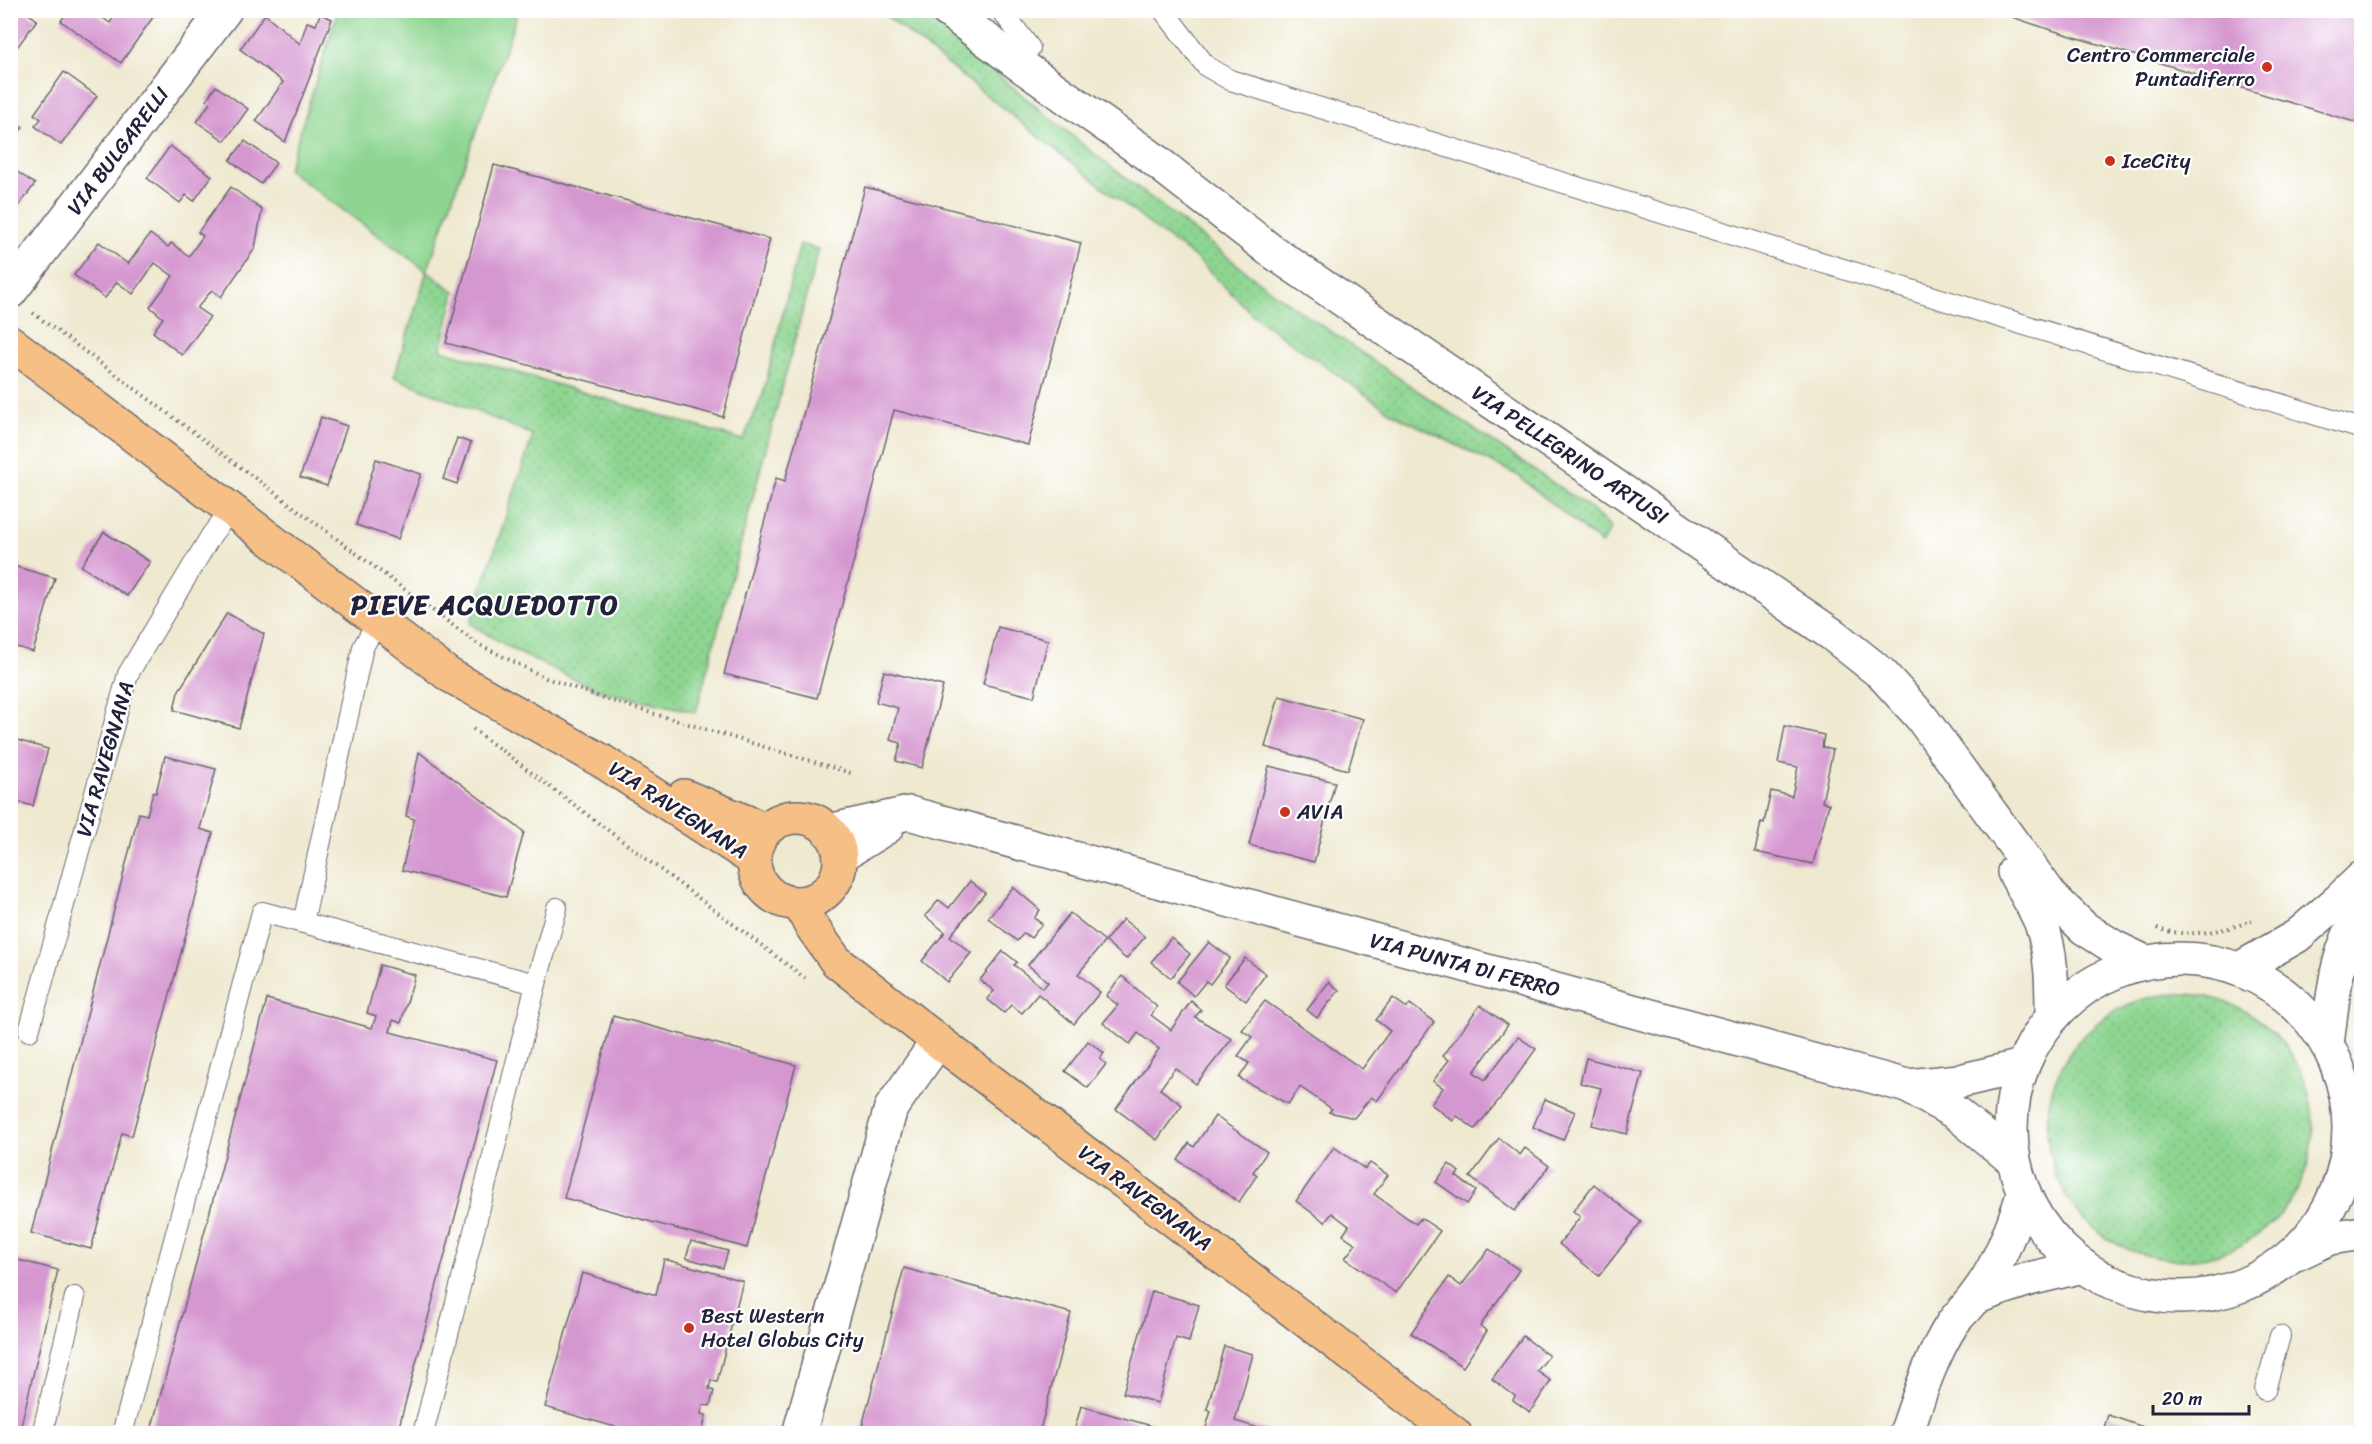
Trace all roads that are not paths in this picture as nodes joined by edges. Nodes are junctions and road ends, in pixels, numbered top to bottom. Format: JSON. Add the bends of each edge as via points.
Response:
{"nodes":[{"id":1,"x":225,"y":10,"type":"edge"},
{"id":2,"x":947,"y":10,"type":"edge"},
{"id":3,"x":981,"y":10,"type":"edge"},
{"id":4,"x":1001,"y":10,"type":"edge"},
{"id":5,"x":1163,"y":10,"type":"edge"},
{"id":6,"x":1029,"y":48,"type":"junction"},
{"id":7,"x":1149,"y":155,"type":"junction"},
{"id":8,"x":20,"y":301,"type":"edge"},
{"id":9,"x":10,"y":342,"type":"edge"},
{"id":10,"x":2361,"y":429,"type":"edge"},
{"id":11,"x":232,"y":509,"type":"junction"},
{"id":12,"x":378,"y":621,"type":"junction"},
{"id":13,"x":1965,"y":781,"type":"junction"},
{"id":14,"x":834,"y":844,"type":"junction"},
{"id":15,"x":760,"y":845,"type":"junction"},
{"id":16,"x":2361,"y":878,"type":"edge"},
{"id":17,"x":809,"y":900,"type":"junction"},
{"id":18,"x":557,"y":908,"type":"dead end"},
{"id":19,"x":2361,"y":912,"type":"edge"},
{"id":20,"x":303,"y":923,"type":"junction"},
{"id":21,"x":2145,"y":962,"type":"junction"},
{"id":22,"x":2239,"y":969,"type":"junction"},
{"id":23,"x":536,"y":984,"type":"junction"},
{"id":24,"x":2052,"y":1017,"type":"junction"},
{"id":25,"x":29,"y":1031,"type":"dead end"},
{"id":26,"x":938,"y":1041,"type":"junction"},
{"id":27,"x":2327,"y":1044,"type":"junction"},
{"id":28,"x":2022,"y":1066,"type":"junction"},
{"id":29,"x":1907,"y":1086,"type":"junction"},
{"id":30,"x":2355,"y":1139,"type":"edge"},
{"id":31,"x":2014,"y":1161,"type":"junction"},
{"id":32,"x":2024,"y":1192,"type":"junction"},
{"id":33,"x":2361,"y":1233,"type":"edge"},
{"id":34,"x":2289,"y":1258,"type":"junction"},
{"id":35,"x":2083,"y":1266,"type":"junction"},
{"id":36,"x":75,"y":1297,"type":"dead end"},
{"id":37,"x":1974,"y":1298,"type":"junction"},
{"id":38,"x":2280,"y":1336,"type":"dead end"},
{"id":39,"x":2265,"y":1390,"type":"dead end"},
{"id":40,"x":42,"y":1434,"type":"edge"},
{"id":41,"x":122,"y":1434,"type":"edge"},
{"id":42,"x":423,"y":1434,"type":"edge"},
{"id":43,"x":799,"y":1434,"type":"edge"},
{"id":44,"x":1455,"y":1434,"type":"edge"},
{"id":45,"x":1906,"y":1434,"type":"edge"}],
"edges":[{"from":1,"to":8,"type":"street","name":"VIA BULGARELLI"},
{"from":2,"to":7,"type":"street"},
{"from":3,"to":6,"type":"street"},
{"from":4,"to":6,"type":"lane"},
{"from":5,"to":10,"type":"lane","via":[[1206,66],[1230,80]]},
{"from":6,"to":7,"type":"street"},
{"from":7,"to":13,"type":"street","name":"VIA PELLEGRINO ARTUSI","via":[[1270,250],[1833,635],[1881,673],[1921,717]]},
{"from":9,"to":11,"type":"main road","name":"VIA RAVEGNANA"},
{"from":11,"to":12,"type":"main road","name":"VIA RAVEGNANA"},
{"from":11,"to":25,"type":"lane","name":"VIA RAVEGNANA","via":[[212,534],[128,674]]},
{"from":12,"to":15,"type":"main road","name":"VIA RAVEGNANA","via":[[449,675]]},
{"from":12,"to":20,"type":"lane","via":[[363,646]]},
{"from":13,"to":21,"type":"street","via":[[2052,897],[2084,928]]},
{"from":13,"to":24,"type":"street","via":[[2040,922],[2052,976]]},
{"from":14,"to":15,"type":"main road","via":[[818,822],[790,818],[777,822]]},
{"from":14,"to":17,"type":"main road","via":[[835,879],[829,889]]},
{"from":14,"to":29,"type":"street","name":"VIA PUNTA DI FERRO","via":[[909,813]]},
{"from":15,"to":17,"type":"main road","via":[[756,873],[763,886],[786,902]]},
{"from":16,"to":22,"type":"street","via":[[2297,936]]},
{"from":17,"to":26,"type":"main road","name":"VIA RAVEGNANA","via":[[810,924],[836,961]]},
{"from":18,"to":23,"type":"lane"},
{"from":19,"to":27,"type":"street","via":[[2337,966]]},
{"from":20,"to":23,"type":"lane"},
{"from":20,"to":41,"type":"lane","via":[[262,912]]},
{"from":21,"to":22,"type":"street","via":[[2182,958]]},
{"from":21,"to":24,"type":"street","via":[[2099,979]]},
{"from":22,"to":27,"type":"street","via":[[2290,999]]},
{"from":23,"to":42,"type":"lane"},
{"from":24,"to":28,"type":"street"},
{"from":26,"to":43,"type":"street","via":[[891,1108]]},
{"from":26,"to":44,"type":"main road","name":"VIA RAVEGNANA"},
{"from":27,"to":30,"type":"street","via":[[2345,1090]]},
{"from":28,"to":29,"type":"street","name":"VIA PUNTA DI FERRO","via":[[1960,1081]]},
{"from":28,"to":31,"type":"street","via":[[2012,1110]]},
{"from":29,"to":31,"type":"street","via":[[1956,1113]]},
{"from":30,"to":34,"type":"street","via":[[2327,1212]]},
{"from":31,"to":32,"type":"street"},
{"from":32,"to":35,"type":"street","via":[[2041,1224]]},
{"from":32,"to":37,"type":"street","via":[[2008,1240]]},
{"from":33,"to":34,"type":"street","via":[[2330,1238]]},
{"from":34,"to":35,"type":"street","via":[[2254,1280],[2217,1294],[2187,1298],[2133,1291]]},
{"from":35,"to":37,"type":"street"},
{"from":36,"to":40,"type":"lane"},
{"from":37,"to":45,"type":"street","via":[[1943,1340]]},
{"from":38,"to":39,"type":"lane"}]}
